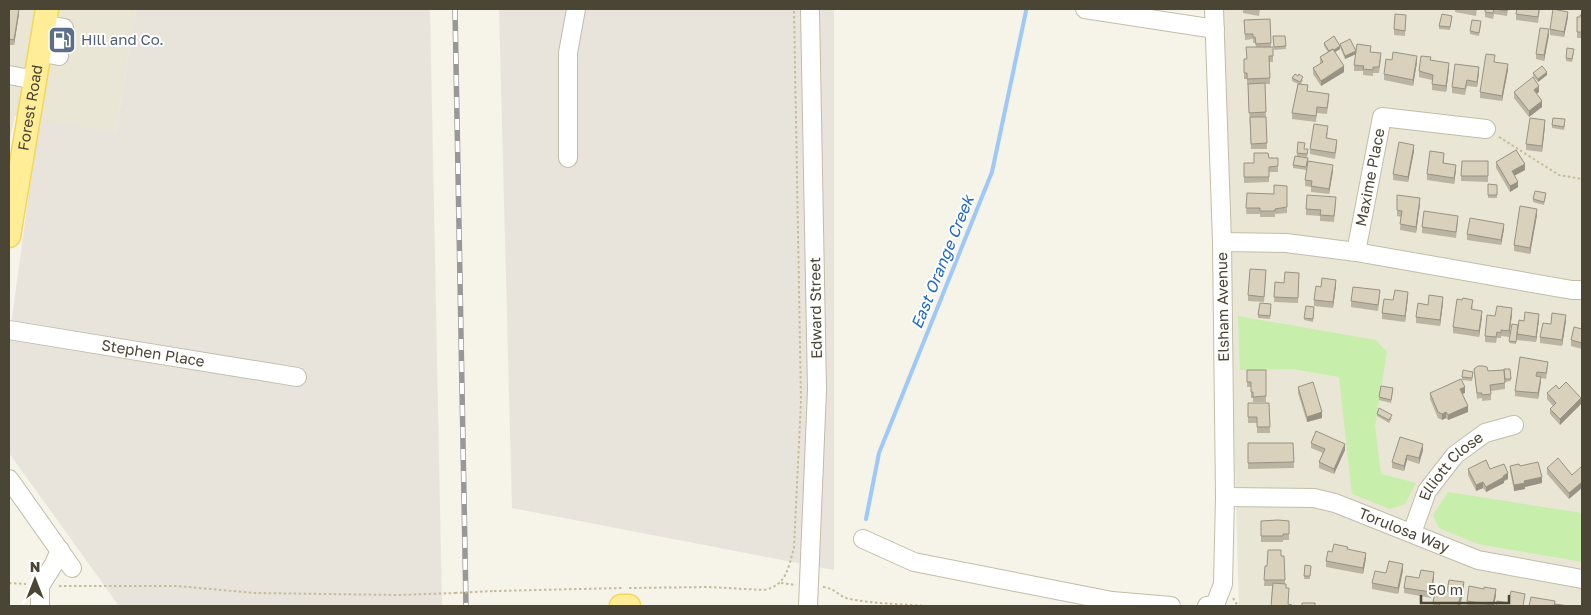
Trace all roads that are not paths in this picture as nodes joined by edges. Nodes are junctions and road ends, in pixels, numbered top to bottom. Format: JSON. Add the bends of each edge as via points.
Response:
{"nodes":[{"id":1,"x":576,"y":9,"type":"edge"},
{"id":2,"x":810,"y":9,"type":"edge"},
{"id":3,"x":1085,"y":9,"type":"edge"},
{"id":4,"x":1214,"y":9,"type":"edge"},
{"id":5,"x":1215,"y":29,"type":"junction"},
{"id":6,"x":51,"y":34,"type":"edge"},
{"id":7,"x":9,"y":75,"type":"edge"},
{"id":8,"x":35,"y":80,"type":"junction"},
{"id":9,"x":1486,"y":129,"type":"road end"},
{"id":10,"x":568,"y":158,"type":"dead end"},
{"id":11,"x":9,"y":236,"type":"edge"},
{"id":12,"x":1222,"y":242,"type":"junction"},
{"id":13,"x":1356,"y":252,"type":"junction"},
{"id":14,"x":1582,"y":290,"type":"edge"},
{"id":15,"x":9,"y":330,"type":"edge"},
{"id":16,"x":297,"y":377,"type":"dead end"},
{"id":17,"x":1514,"y":424,"type":"dead end"},
{"id":18,"x":9,"y":479,"type":"edge"},
{"id":19,"x":1225,"y":497,"type":"junction"},
{"id":20,"x":1412,"y":533,"type":"junction"},
{"id":21,"x":863,"y":539,"type":"dead end"},
{"id":22,"x":60,"y":550,"type":"junction"},
{"id":23,"x":72,"y":568,"type":"dead end"},
{"id":24,"x":1582,"y":579,"type":"edge"},
{"id":25,"x":40,"y":606,"type":"edge"},
{"id":26,"x":621,"y":606,"type":"edge"},
{"id":27,"x":629,"y":606,"type":"edge"},
{"id":28,"x":808,"y":606,"type":"edge"},
{"id":29,"x":1171,"y":606,"type":"edge"},
{"id":30,"x":1211,"y":606,"type":"edge"}],
"edges":[{"from":1,"to":10,"type":"street","via":[[568,54]]},
{"from":2,"to":28,"type":"street","name":"Edward Street","via":[[818,390]]},
{"from":3,"to":5,"type":"street"},
{"from":4,"to":5,"type":"street","name":"Elsham Avenue"},
{"from":5,"to":12,"type":"street","name":"Elsham Avenue"},
{"from":6,"to":8,"type":"main road","name":"Forest Road"},
{"from":7,"to":8,"type":"street"},
{"from":8,"to":11,"type":"main road","name":"Forest Road"},
{"from":9,"to":13,"type":"street","name":"Maxime Place","via":[[1382,117]]},
{"from":12,"to":13,"type":"street","via":[[1286,244]]},
{"from":12,"to":19,"type":"street","name":"Elsham Avenue"},
{"from":13,"to":14,"type":"street"},
{"from":15,"to":16,"type":"street","name":"Stephen Place"},
{"from":17,"to":20,"type":"street","name":"Elliott Close","via":[[1485,433],[1455,455],[1427,490]]},
{"from":18,"to":22,"type":"street"},
{"from":19,"to":20,"type":"street","name":"Torulosa Way","via":[[1314,498]]},
{"from":19,"to":30,"type":"street","name":"Elsham Avenue","via":[[1223,584]]},
{"from":20,"to":24,"type":"street","name":"Torulosa Way","via":[[1478,560]]},
{"from":21,"to":29,"type":"street","via":[[914,562],[1112,601]]},
{"from":22,"to":23,"type":"street"},
{"from":22,"to":25,"type":"street","via":[[40,586]]},
{"from":26,"to":27,"type":"main road"}]}
